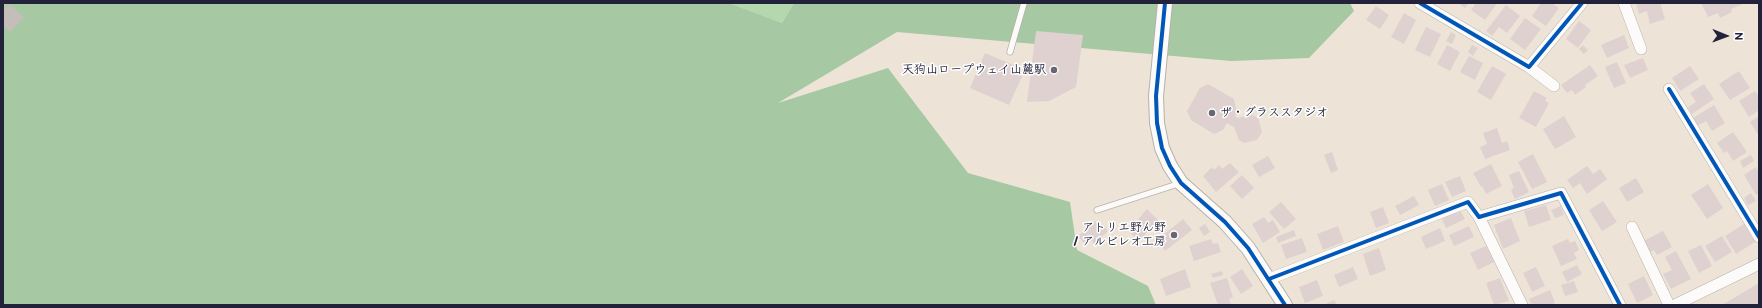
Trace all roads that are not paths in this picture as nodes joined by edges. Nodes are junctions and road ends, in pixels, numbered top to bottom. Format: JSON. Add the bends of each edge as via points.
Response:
{"nodes":[{"id":1,"x":1024,"y":3,"type":"edge"},
{"id":2,"x":1165,"y":3,"type":"edge"},
{"id":3,"x":1420,"y":3,"type":"edge"},
{"id":4,"x":1582,"y":3,"type":"edge"},
{"id":5,"x":1624,"y":3,"type":"edge"},
{"id":6,"x":1641,"y":49,"type":"dead end"},
{"id":7,"x":1010,"y":52,"type":"dead end"},
{"id":8,"x":1529,"y":67,"type":"junction"},
{"id":9,"x":1554,"y":86,"type":"dead end"},
{"id":10,"x":1669,"y":89,"type":"dead end"},
{"id":11,"x":1181,"y":183,"type":"junction"},
{"id":12,"x":1097,"y":210,"type":"dead end"},
{"id":13,"x":1479,"y":218,"type":"junction"},
{"id":14,"x":1632,"y":227,"type":"dead end"},
{"id":15,"x":1759,"y":237,"type":"edge"},
{"id":16,"x":1759,"y":264,"type":"edge"},
{"id":17,"x":1268,"y":279,"type":"junction"},
{"id":18,"x":1284,"y":305,"type":"edge"},
{"id":19,"x":1522,"y":305,"type":"edge"},
{"id":20,"x":1620,"y":305,"type":"edge"},
{"id":21,"x":1669,"y":305,"type":"edge"},
{"id":22,"x":1675,"y":305,"type":"edge"}],
"edges":[{"from":1,"to":7,"type":"lane"},
{"from":2,"to":11,"type":"street","via":[[1156,96],[1157,123],[1162,148]]},
{"from":3,"to":8,"type":"street"},
{"from":4,"to":8,"type":"street"},
{"from":5,"to":6,"type":"street"},
{"from":8,"to":9,"type":"street"},
{"from":10,"to":15,"type":"street"},
{"from":11,"to":12,"type":"lane"},
{"from":11,"to":17,"type":"street","via":[[1225,222],[1248,248]]},
{"from":13,"to":17,"type":"street","via":[[1468,202]]},
{"from":13,"to":19,"type":"street"},
{"from":13,"to":20,"type":"street","via":[[1561,193]]},
{"from":14,"to":21,"type":"street"},
{"from":16,"to":22,"type":"street"},
{"from":17,"to":18,"type":"street"}]}
